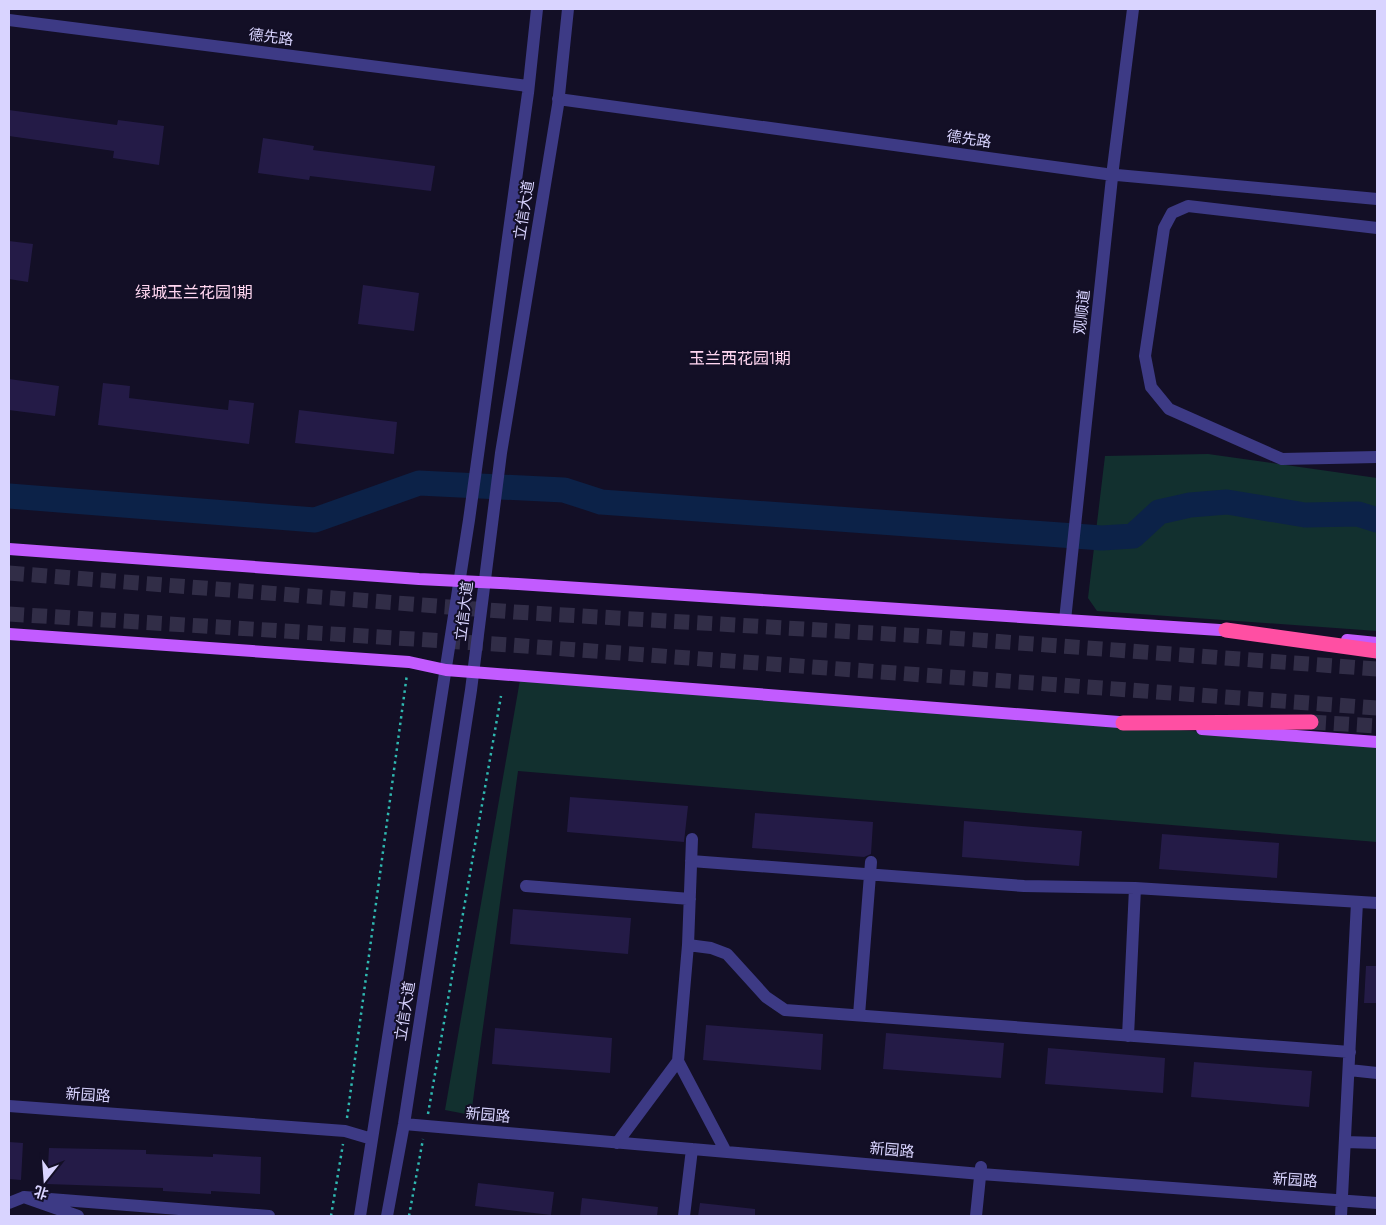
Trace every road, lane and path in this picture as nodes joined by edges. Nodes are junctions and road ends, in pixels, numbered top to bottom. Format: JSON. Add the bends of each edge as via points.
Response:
{"nodes":[{"id":1,"x":537,"y":9,"type":"edge"},
{"id":2,"x":568,"y":9,"type":"edge"},
{"id":3,"x":1126,"y":9,"type":"edge"},
{"id":4,"x":1133,"y":9,"type":"edge"},
{"id":5,"x":9,"y":20,"type":"edge"},
{"id":6,"x":9,"y":27,"type":"edge"},
{"id":7,"x":528,"y":90,"type":"junction"},
{"id":8,"x":558,"y":96,"type":"junction"},
{"id":9,"x":1110,"y":171,"type":"junction"},
{"id":10,"x":1377,"y":193,"type":"edge"},
{"id":11,"x":1377,"y":199,"type":"edge"},
{"id":12,"x":1377,"y":228,"type":"edge"},
{"id":13,"x":1377,"y":457,"type":"edge"},
{"id":14,"x":9,"y":550,"type":"edge"},
{"id":15,"x":460,"y":581,"type":"junction"},
{"id":16,"x":484,"y":583,"type":"junction"},
{"id":17,"x":1062,"y":620,"type":"junction"},
{"id":18,"x":1226,"y":630,"type":"junction"},
{"id":19,"x":9,"y":634,"type":"edge"},
{"id":20,"x":1377,"y":643,"type":"edge"},
{"id":21,"x":1377,"y":651,"type":"edge"},
{"id":22,"x":446,"y":670,"type":"junction"},
{"id":23,"x":474,"y":671,"type":"junction"},
{"id":24,"x":407,"y":674,"type":"dead end"},
{"id":25,"x":500,"y":696,"type":"dead end"},
{"id":26,"x":1123,"y":722,"type":"junction"},
{"id":27,"x":1311,"y":722,"type":"tunnel mouth"},
{"id":28,"x":1377,"y":742,"type":"edge"},
{"id":29,"x":692,"y":839,"type":"dead end"},
{"id":30,"x":691,"y":861,"type":"junction"},
{"id":31,"x":871,"y":862,"type":"dead end"},
{"id":32,"x":870,"y":876,"type":"junction"},
{"id":33,"x":526,"y":886,"type":"dead end"},
{"id":34,"x":1135,"y":888,"type":"junction"},
{"id":35,"x":690,"y":899,"type":"junction"},
{"id":36,"x":1357,"y":902,"type":"junction"},
{"id":37,"x":1377,"y":903,"type":"edge"},
{"id":38,"x":688,"y":945,"type":"junction"},
{"id":39,"x":859,"y":1015,"type":"junction"},
{"id":40,"x":1128,"y":1036,"type":"junction"},
{"id":41,"x":1350,"y":1052,"type":"junction"},
{"id":42,"x":678,"y":1061,"type":"junction"},
{"id":43,"x":1350,"y":1070,"type":"junction"},
{"id":44,"x":1377,"y":1073,"type":"edge"},
{"id":45,"x":9,"y":1106,"type":"edge"},
{"id":46,"x":9,"y":1111,"type":"edge"},
{"id":47,"x":404,"y":1122,"type":"junction"},
{"id":48,"x":426,"y":1123,"type":"junction"},
{"id":49,"x":345,"y":1134,"type":"junction"},
{"id":50,"x":618,"y":1141,"type":"junction"},
{"id":51,"x":372,"y":1142,"type":"junction"},
{"id":52,"x":1345,"y":1142,"type":"junction"},
{"id":53,"x":1377,"y":1143,"type":"edge"},
{"id":54,"x":692,"y":1149,"type":"junction"},
{"id":55,"x":725,"y":1150,"type":"junction"},
{"id":56,"x":981,"y":1170,"type":"junction"},
{"id":57,"x":24,"y":1197,"type":"junction"},
{"id":58,"x":1341,"y":1198,"type":"junction"},
{"id":59,"x":1377,"y":1198,"type":"edge"},
{"id":60,"x":1377,"y":1203,"type":"edge"},
{"id":61,"x":9,"y":1204,"type":"edge"},
{"id":62,"x":78,"y":1216,"type":"edge"},
{"id":63,"x":269,"y":1216,"type":"edge"},
{"id":64,"x":331,"y":1216,"type":"edge"},
{"id":65,"x":360,"y":1216,"type":"edge"},
{"id":66,"x":387,"y":1216,"type":"edge"},
{"id":67,"x":409,"y":1216,"type":"edge"},
{"id":68,"x":684,"y":1216,"type":"edge"},
{"id":69,"x":976,"y":1216,"type":"edge"},
{"id":70,"x":1341,"y":1216,"type":"edge"}],
"edges":[{"from":1,"to":7,"type":"street","name":"立信大道"},
{"from":2,"to":8,"type":"street","name":"立信大道"},
{"from":3,"to":9,"type":"street","name":"观顺道"},
{"from":4,"to":9,"type":"street","name":"观顺道"},
{"from":5,"to":7,"type":"street","name":"德先路"},
{"from":6,"to":7,"type":"street","name":"德先路"},
{"from":7,"to":15,"type":"street","name":"立信大道"},
{"from":8,"to":9,"type":"street","name":"德先路"},
{"from":8,"to":16,"type":"street","name":"立信大道","via":[[501,453]]},
{"from":9,"to":10,"type":"street","name":"德先路"},
{"from":9,"to":11,"type":"street","name":"德先路"},
{"from":9,"to":17,"type":"street","name":"观顺道"},
{"from":12,"to":13,"type":"street","via":[[1188,206],[1172,213],[1164,228],[1145,356],[1151,387],[1169,409],[1282,459]]},
{"from":14,"to":15,"type":"main road"},
{"from":15,"to":16,"type":"main road"},
{"from":15,"to":22,"type":"street","name":"立信大道"},
{"from":16,"to":17,"type":"main road"},
{"from":16,"to":23,"type":"street","name":"立信大道"},
{"from":17,"to":18,"type":"main road"},
{"from":18,"to":20,"type":"main road"},
{"from":18,"to":21,"type":"highway"},
{"from":19,"to":22,"type":"main road","via":[[409,662]]},
{"from":22,"to":23,"type":"main road"},
{"from":22,"to":51,"type":"street","name":"立信大道"},
{"from":23,"to":26,"type":"main road"},
{"from":23,"to":47,"type":"street","name":"立信大道"},
{"from":24,"to":49,"type":"path"},
{"from":25,"to":48,"type":"path"},
{"from":26,"to":27,"type":"highway"},
{"from":26,"to":28,"type":"main road"},
{"from":29,"to":30,"type":"street"},
{"from":30,"to":32,"type":"street"},
{"from":30,"to":35,"type":"street"},
{"from":31,"to":32,"type":"street"},
{"from":32,"to":34,"type":"street","via":[[1024,886]]},
{"from":32,"to":39,"type":"street"},
{"from":33,"to":35,"type":"street"},
{"from":34,"to":36,"type":"street"},
{"from":34,"to":40,"type":"street"},
{"from":35,"to":38,"type":"street"},
{"from":36,"to":37,"type":"street"},
{"from":36,"to":41,"type":"street"},
{"from":38,"to":39,"type":"street","via":[[727,954],[766,997],[785,1010]]},
{"from":38,"to":42,"type":"street"},
{"from":39,"to":40,"type":"street"},
{"from":40,"to":41,"type":"street"},
{"from":41,"to":43,"type":"street"},
{"from":42,"to":50,"type":"street"},
{"from":42,"to":55,"type":"street"},
{"from":43,"to":44,"type":"street"},
{"from":43,"to":52,"type":"street"},
{"from":45,"to":49,"type":"street","name":"新园路"},
{"from":46,"to":49,"type":"street","name":"新园路"},
{"from":47,"to":48,"type":"street","name":"新园路"},
{"from":47,"to":66,"type":"street","name":"立信大道"},
{"from":48,"to":50,"type":"street","name":"新园路"},
{"from":48,"to":67,"type":"path"},
{"from":49,"to":51,"type":"street","name":"新园路"},
{"from":49,"to":64,"type":"path"},
{"from":50,"to":54,"type":"street","name":"新园路"},
{"from":50,"to":55,"type":"street","name":"新园路"},
{"from":51,"to":65,"type":"street","name":"立信大道"},
{"from":52,"to":53,"type":"street"},
{"from":52,"to":58,"type":"street"},
{"from":54,"to":55,"type":"street","name":"新园路"},
{"from":54,"to":68,"type":"street"},
{"from":55,"to":56,"type":"street","name":"新园路"},
{"from":56,"to":58,"type":"street","name":"新园路"},
{"from":56,"to":69,"type":"street"},
{"from":57,"to":61,"type":"street"},
{"from":57,"to":62,"type":"street"},
{"from":57,"to":63,"type":"street"},
{"from":58,"to":59,"type":"street","name":"新园路"},
{"from":58,"to":60,"type":"street","name":"新园路"},
{"from":58,"to":70,"type":"street"}]}
